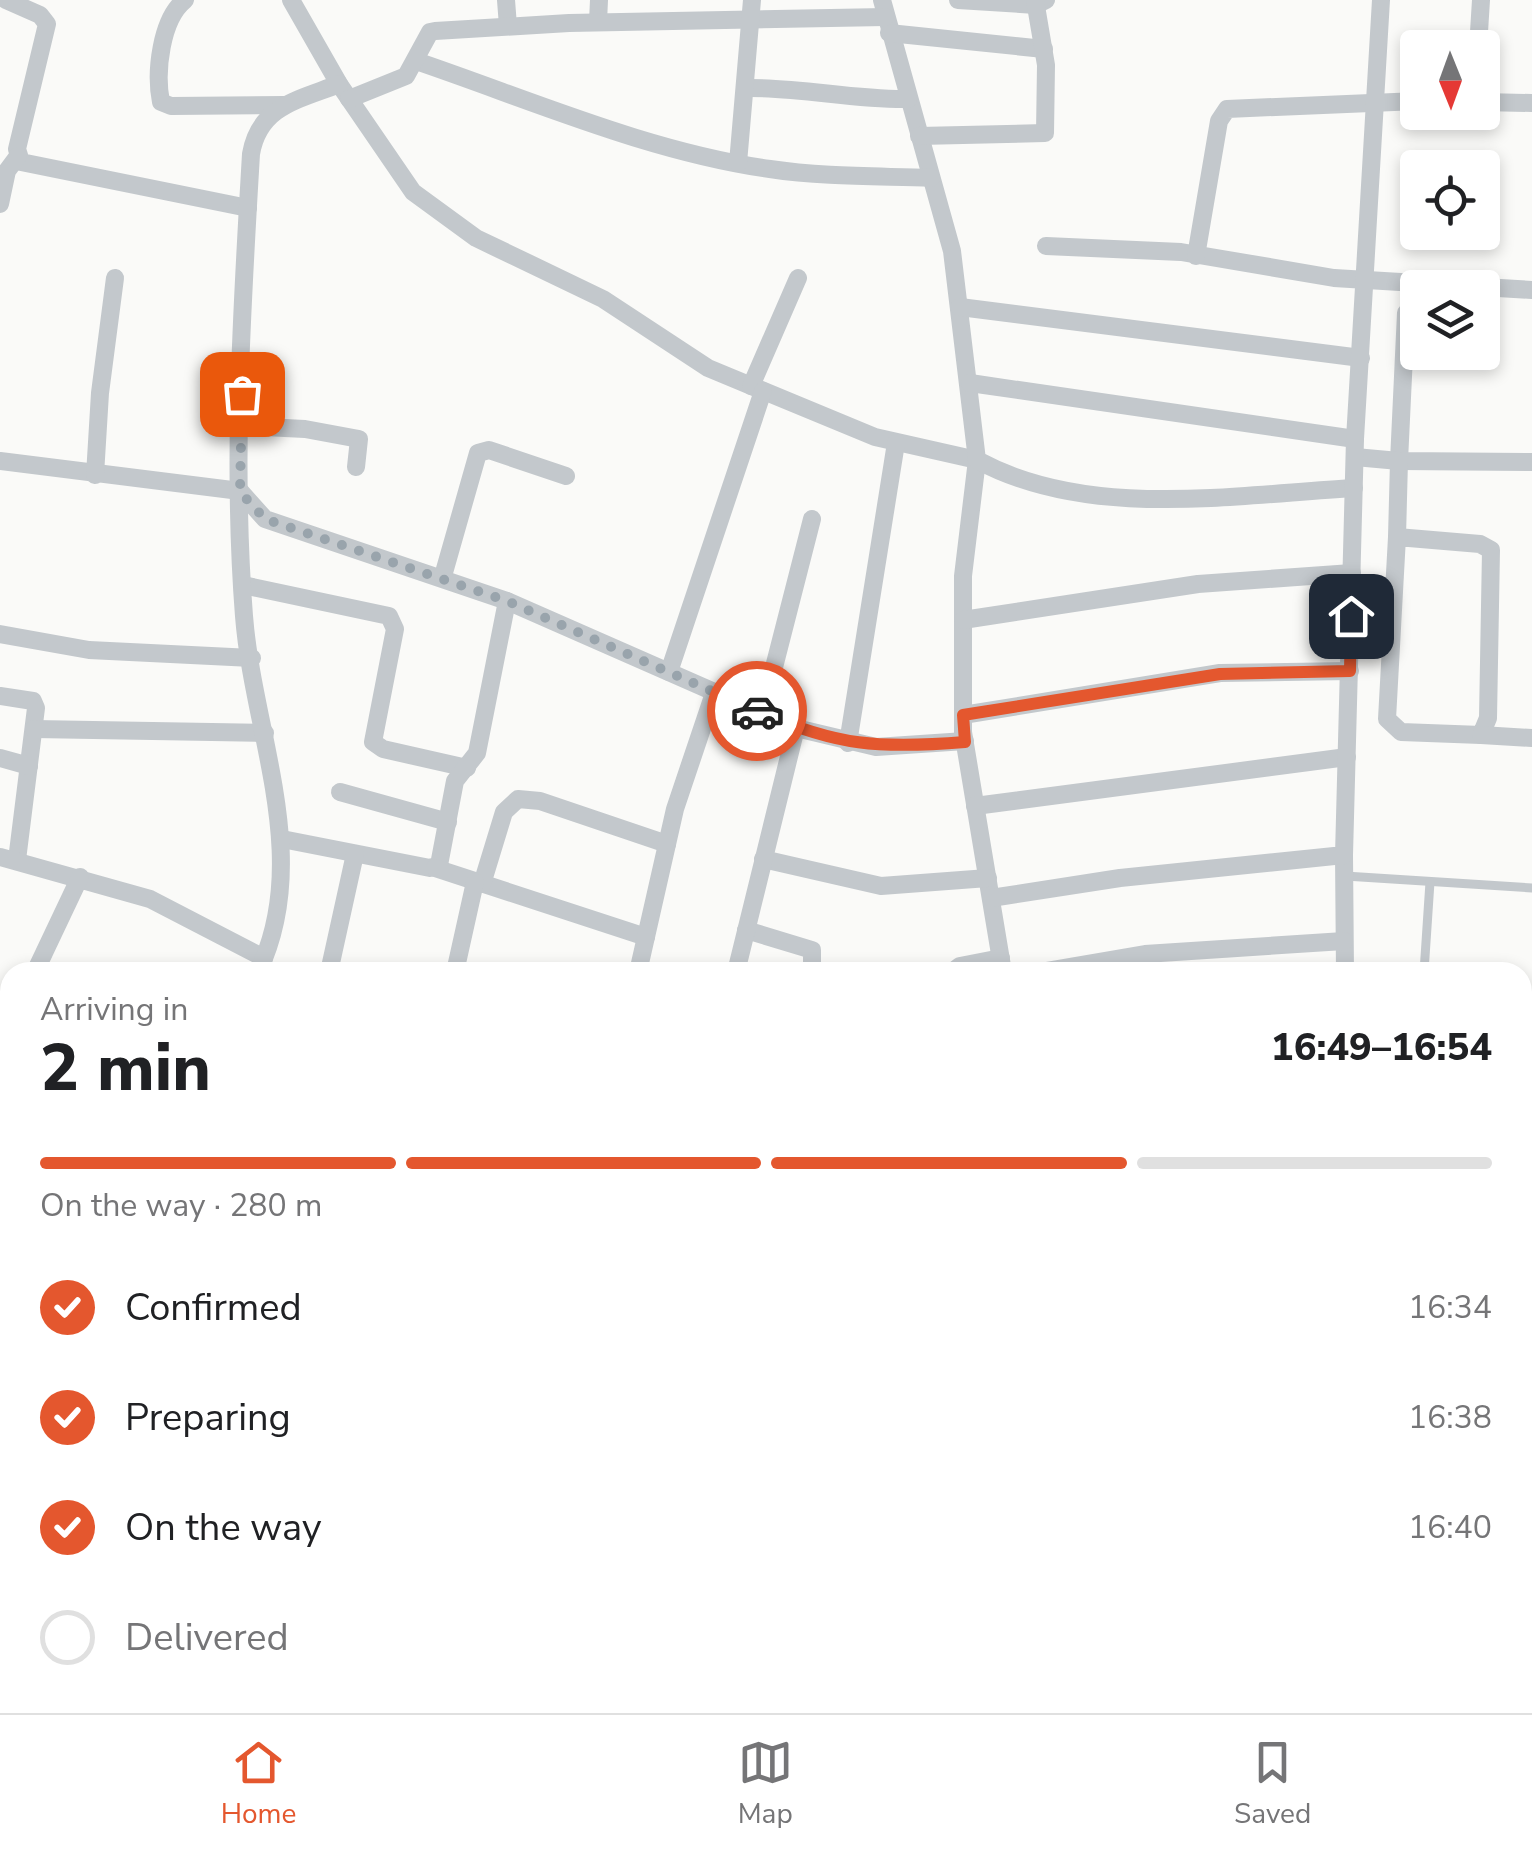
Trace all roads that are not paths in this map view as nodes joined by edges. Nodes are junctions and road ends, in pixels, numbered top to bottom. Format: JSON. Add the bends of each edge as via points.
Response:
{"nodes":[{"id":1,"x":6,"y":0,"type":"edge"},
{"id":2,"x":50,"y":0,"type":"edge"},
{"id":3,"x":185,"y":0,"type":"edge"},
{"id":4,"x":291,"y":0,"type":"edge"},
{"id":5,"x":506,"y":0,"type":"edge"},
{"id":6,"x":598,"y":0,"type":"edge"},
{"id":7,"x":958,"y":0,"type":"edge"},
{"id":8,"x":1381,"y":0,"type":"edge"},
{"id":9,"x":1480,"y":0,"type":"edge"},
{"id":10,"x":1039,"y":2,"type":"edge"},
{"id":11,"x":753,"y":10,"type":"edge"},
{"id":12,"x":886,"y":17,"type":"edge"},
{"id":13,"x":598,"y":22,"type":"junction"},
{"id":14,"x":47,"y":24,"type":"junction"},
{"id":15,"x":508,"y":26,"type":"junction"},
{"id":16,"x":1479,"y":30,"type":"edge"},
{"id":17,"x":1044,"y":49,"type":"junction"},
{"id":18,"x":416,"y":61,"type":"junction"},
{"id":19,"x":746,"y":88,"type":"junction"},
{"id":20,"x":344,"y":92,"type":"junction"},
{"id":21,"x":908,"y":99,"type":"junction"},
{"id":22,"x":1376,"y":100,"type":"junction"},
{"id":23,"x":1400,"y":101,"type":"edge"},
{"id":24,"x":1500,"y":102,"type":"edge"},
{"id":25,"x":1532,"y":103,"type":"edge"},
{"id":26,"x":284,"y":105,"type":"junction"},
{"id":27,"x":919,"y":136,"type":"junction"},
{"id":28,"x":18,"y":156,"type":"junction"},
{"id":29,"x":738,"y":163,"type":"junction"},
{"id":30,"x":931,"y":178,"type":"junction"},
{"id":31,"x":0,"y":204,"type":"edge"},
{"id":32,"x":248,"y":208,"type":"junction"},
{"id":33,"x":1046,"y":246,"type":"dead end"},
{"id":34,"x":1196,"y":256,"type":"junction"},
{"id":35,"x":115,"y":278,"type":"dead end"},
{"id":36,"x":798,"y":278,"type":"dead end"},
{"id":37,"x":1366,"y":279,"type":"junction"},
{"id":38,"x":1532,"y":290,"type":"edge"},
{"id":39,"x":960,"y":307,"type":"junction"},
{"id":40,"x":1360,"y":358,"type":"junction"},
{"id":41,"x":1403,"y":370,"type":"edge"},
{"id":42,"x":970,"y":384,"type":"junction"},
{"id":43,"x":757,"y":389,"type":"junction"},
{"id":44,"x":241,"y":426,"type":"junction"},
{"id":45,"x":896,"y":443,"type":"junction"},
{"id":46,"x":1355,"y":448,"type":"junction"},
{"id":47,"x":976,"y":460,"type":"junction"},
{"id":48,"x":0,"y":461,"type":"edge"},
{"id":49,"x":1399,"y":461,"type":"junction"},
{"id":50,"x":1532,"y":462,"type":"edge"},
{"id":51,"x":356,"y":468,"type":"dead end"},
{"id":52,"x":95,"y":476,"type":"junction"},
{"id":53,"x":566,"y":476,"type":"dead end"},
{"id":54,"x":1354,"y":488,"type":"junction"},
{"id":55,"x":240,"y":492,"type":"junction"},
{"id":56,"x":812,"y":520,"type":"dead end"},
{"id":57,"x":1397,"y":537,"type":"junction"},
{"id":58,"x":1352,"y":573,"type":"junction"},
{"id":59,"x":443,"y":576,"type":"junction"},
{"id":60,"x":243,"y":585,"type":"junction"},
{"id":61,"x":507,"y":601,"type":"junction"},
{"id":62,"x":963,"y":620,"type":"junction"},
{"id":63,"x":0,"y":634,"type":"edge"},
{"id":64,"x":252,"y":658,"type":"junction"},
{"id":65,"x":1350,"y":671,"type":"junction"},
{"id":66,"x":668,"y":672,"type":"junction"},
{"id":67,"x":714,"y":693,"type":"junction"},
{"id":68,"x":0,"y":696,"type":"edge"},
{"id":69,"x":762,"y":714,"type":"junction"},
{"id":70,"x":963,"y":715,"type":"junction"},
{"id":71,"x":796,"y":728,"type":"junction"},
{"id":72,"x":34,"y":729,"type":"junction"},
{"id":73,"x":265,"y":733,"type":"junction"},
{"id":74,"x":1481,"y":736,"type":"junction"},
{"id":75,"x":1532,"y":738,"type":"edge"},
{"id":76,"x":965,"y":742,"type":"junction"},
{"id":77,"x":848,"y":743,"type":"junction"},
{"id":78,"x":1347,"y":756,"type":"junction"},
{"id":79,"x":0,"y":758,"type":"edge"},
{"id":80,"x":29,"y":766,"type":"junction"},
{"id":81,"x":467,"y":768,"type":"junction"},
{"id":82,"x":340,"y":792,"type":"dead end"},
{"id":83,"x":975,"y":806,"type":"junction"},
{"id":84,"x":448,"y":822,"type":"junction"},
{"id":85,"x":282,"y":840,"type":"junction"},
{"id":86,"x":666,"y":844,"type":"junction"},
{"id":87,"x":355,"y":854,"type":"junction"},
{"id":88,"x":1344,"y":855,"type":"junction"},
{"id":89,"x":763,"y":858,"type":"junction"},
{"id":90,"x":5,"y":859,"type":"edge"},
{"id":91,"x":435,"y":868,"type":"junction"},
{"id":92,"x":1344,"y":876,"type":"junction"},
{"id":93,"x":80,"y":877,"type":"junction"},
{"id":94,"x":988,"y":878,"type":"junction"},
{"id":95,"x":1430,"y":882,"type":"junction"},
{"id":96,"x":479,"y":883,"type":"junction"},
{"id":97,"x":1532,"y":888,"type":"edge"},
{"id":98,"x":991,"y":898,"type":"junction"},
{"id":99,"x":746,"y":930,"type":"junction"},
{"id":100,"x":646,"y":937,"type":"junction"},
{"id":101,"x":1344,"y":941,"type":"junction"},
{"id":102,"x":40,"y":962,"type":"edge"},
{"id":103,"x":256,"y":962,"type":"edge"},
{"id":104,"x":262,"y":962,"type":"edge"},
{"id":105,"x":331,"y":962,"type":"edge"},
{"id":106,"x":458,"y":962,"type":"edge"},
{"id":107,"x":640,"y":962,"type":"edge"},
{"id":108,"x":738,"y":962,"type":"edge"},
{"id":109,"x":812,"y":962,"type":"edge"},
{"id":110,"x":1002,"y":962,"type":"edge"},
{"id":111,"x":1098,"y":962,"type":"edge"},
{"id":112,"x":1344,"y":962,"type":"edge"},
{"id":113,"x":1425,"y":962,"type":"edge"}],
"edges":[{"from":1,"to":14,"type":"street","via":[[40,14]]},
{"from":2,"to":14,"type":"street"},
{"from":3,"to":26,"type":"street","via":[[165,32],[161,102]]},
{"from":4,"to":20,"type":"street"},
{"from":5,"to":15,"type":"street"},
{"from":6,"to":13,"type":"street"},
{"from":7,"to":10,"type":"street"},
{"from":8,"to":22,"type":"street"},
{"from":9,"to":16,"type":"street"},
{"from":10,"to":17,"type":"street"},
{"from":11,"to":12,"type":"street"},
{"from":11,"to":13,"type":"street"},
{"from":11,"to":19,"type":"street"},
{"from":12,"to":17,"type":"street"},
{"from":12,"to":21,"type":"street"},
{"from":13,"to":15,"type":"street"},
{"from":14,"to":28,"type":"street"},
{"from":15,"to":18,"type":"street","via":[[430,32]]},
{"from":17,"to":27,"type":"street","via":[[1045,133]]},
{"from":18,"to":20,"type":"street","via":[[398,82]]},
{"from":18,"to":29,"type":"street"},
{"from":19,"to":21,"type":"street"},
{"from":19,"to":29,"type":"street"},
{"from":20,"to":26,"type":"street"},
{"from":20,"to":43,"type":"street","via":[[414,192],[444,216],[603,299],[708,368]]},
{"from":21,"to":27,"type":"street"},
{"from":22,"to":23,"type":"street"},
{"from":22,"to":34,"type":"street","via":[[1228,109],[1218,128]]},
{"from":22,"to":37,"type":"street"},
{"from":24,"to":25,"type":"street"},
{"from":26,"to":32,"type":"street","via":[[254,136]]},
{"from":27,"to":30,"type":"street"},
{"from":28,"to":31,"type":"street","via":[[7,171]]},
{"from":28,"to":32,"type":"street","via":[[27,165]]},
{"from":29,"to":30,"type":"street","via":[[809,174]]},
{"from":30,"to":39,"type":"street"},
{"from":32,"to":44,"type":"street"},
{"from":33,"to":34,"type":"street"},
{"from":34,"to":37,"type":"street","via":[[1305,276]]},
{"from":35,"to":52,"type":"street"},
{"from":36,"to":43,"type":"street"},
{"from":37,"to":38,"type":"street"},
{"from":37,"to":40,"type":"street"},
{"from":39,"to":40,"type":"street"},
{"from":39,"to":42,"type":"street"},
{"from":40,"to":46,"type":"street"},
{"from":41,"to":49,"type":"street"},
{"from":42,"to":46,"type":"street"},
{"from":42,"to":47,"type":"street"},
{"from":43,"to":45,"type":"street"},
{"from":43,"to":66,"type":"street"},
{"from":44,"to":51,"type":"street","via":[[358,438]]},
{"from":44,"to":55,"type":"street"},
{"from":45,"to":47,"type":"street"},
{"from":45,"to":77,"type":"street"},
{"from":46,"to":49,"type":"street"},
{"from":46,"to":54,"type":"street"},
{"from":47,"to":54,"type":"street","via":[[1032,484],[1101,494]]},
{"from":47,"to":62,"type":"street"},
{"from":48,"to":52,"type":"street"},
{"from":49,"to":50,"type":"street"},
{"from":49,"to":57,"type":"street"},
{"from":52,"to":55,"type":"street"},
{"from":53,"to":59,"type":"street","via":[[489,450],[478,453]]},
{"from":54,"to":58,"type":"street"},
{"from":55,"to":59,"type":"street","via":[[265,519]]},
{"from":55,"to":60,"type":"street"},
{"from":56,"to":69,"type":"street"},
{"from":57,"to":74,"type":"street","via":[[1387,719],[1402,732]]},
{"from":57,"to":74,"type":"street","via":[[1490,550],[1488,718]]},
{"from":58,"to":62,"type":"street","via":[[1198,584]]},
{"from":58,"to":65,"type":"street"},
{"from":59,"to":61,"type":"street"},
{"from":60,"to":64,"type":"street"},
{"from":60,"to":81,"type":"street","via":[[389,616],[395,629],[373,742],[383,750]]},
{"from":61,"to":66,"type":"street"},
{"from":61,"to":81,"type":"street","via":[[477,753]]},
{"from":62,"to":70,"type":"street"},
{"from":63,"to":64,"type":"street","via":[[88,650]]},
{"from":64,"to":73,"type":"street"},
{"from":65,"to":70,"type":"street","via":[[1220,674]]},
{"from":65,"to":78,"type":"street"},
{"from":66,"to":67,"type":"street"},
{"from":67,"to":69,"type":"street"},
{"from":67,"to":86,"type":"street"},
{"from":68,"to":72,"type":"street","via":[[33,701]]},
{"from":69,"to":71,"type":"street"},
{"from":70,"to":76,"type":"street"},
{"from":71,"to":77,"type":"street"},
{"from":71,"to":89,"type":"street"},
{"from":72,"to":73,"type":"street"},
{"from":72,"to":80,"type":"street"},
{"from":73,"to":85,"type":"street"},
{"from":74,"to":75,"type":"street"},
{"from":76,"to":77,"type":"street"},
{"from":76,"to":83,"type":"street"},
{"from":78,"to":83,"type":"street"},
{"from":78,"to":88,"type":"street"},
{"from":79,"to":80,"type":"street"},
{"from":80,"to":90,"type":"street"},
{"from":81,"to":84,"type":"street","via":[[455,781]]},
{"from":82,"to":84,"type":"street"},
{"from":83,"to":94,"type":"street"},
{"from":84,"to":91,"type":"street"},
{"from":85,"to":87,"type":"street"},
{"from":85,"to":104,"type":"street"},
{"from":86,"to":96,"type":"street","via":[[540,800],[518,799],[504,812]]},
{"from":86,"to":100,"type":"street"},
{"from":87,"to":91,"type":"street"},
{"from":87,"to":105,"type":"street"},
{"from":88,"to":92,"type":"street"},
{"from":88,"to":98,"type":"street"},
{"from":89,"to":94,"type":"street","via":[[881,886]]},
{"from":89,"to":99,"type":"street"},
{"from":90,"to":93,"type":"street"},
{"from":91,"to":96,"type":"street"},
{"from":92,"to":95,"type":"lane"},
{"from":92,"to":101,"type":"street"},
{"from":93,"to":102,"type":"street"},
{"from":93,"to":103,"type":"street","via":[[150,899]]},
{"from":94,"to":98,"type":"street"},
{"from":95,"to":97,"type":"lane"},
{"from":95,"to":113,"type":"lane"},
{"from":96,"to":100,"type":"street"},
{"from":96,"to":106,"type":"street"},
{"from":98,"to":110,"type":"street"},
{"from":99,"to":108,"type":"street"},
{"from":99,"to":109,"type":"street","via":[[812,950]]},
{"from":100,"to":107,"type":"street"},
{"from":101,"to":111,"type":"street"},
{"from":101,"to":112,"type":"street"}]}
